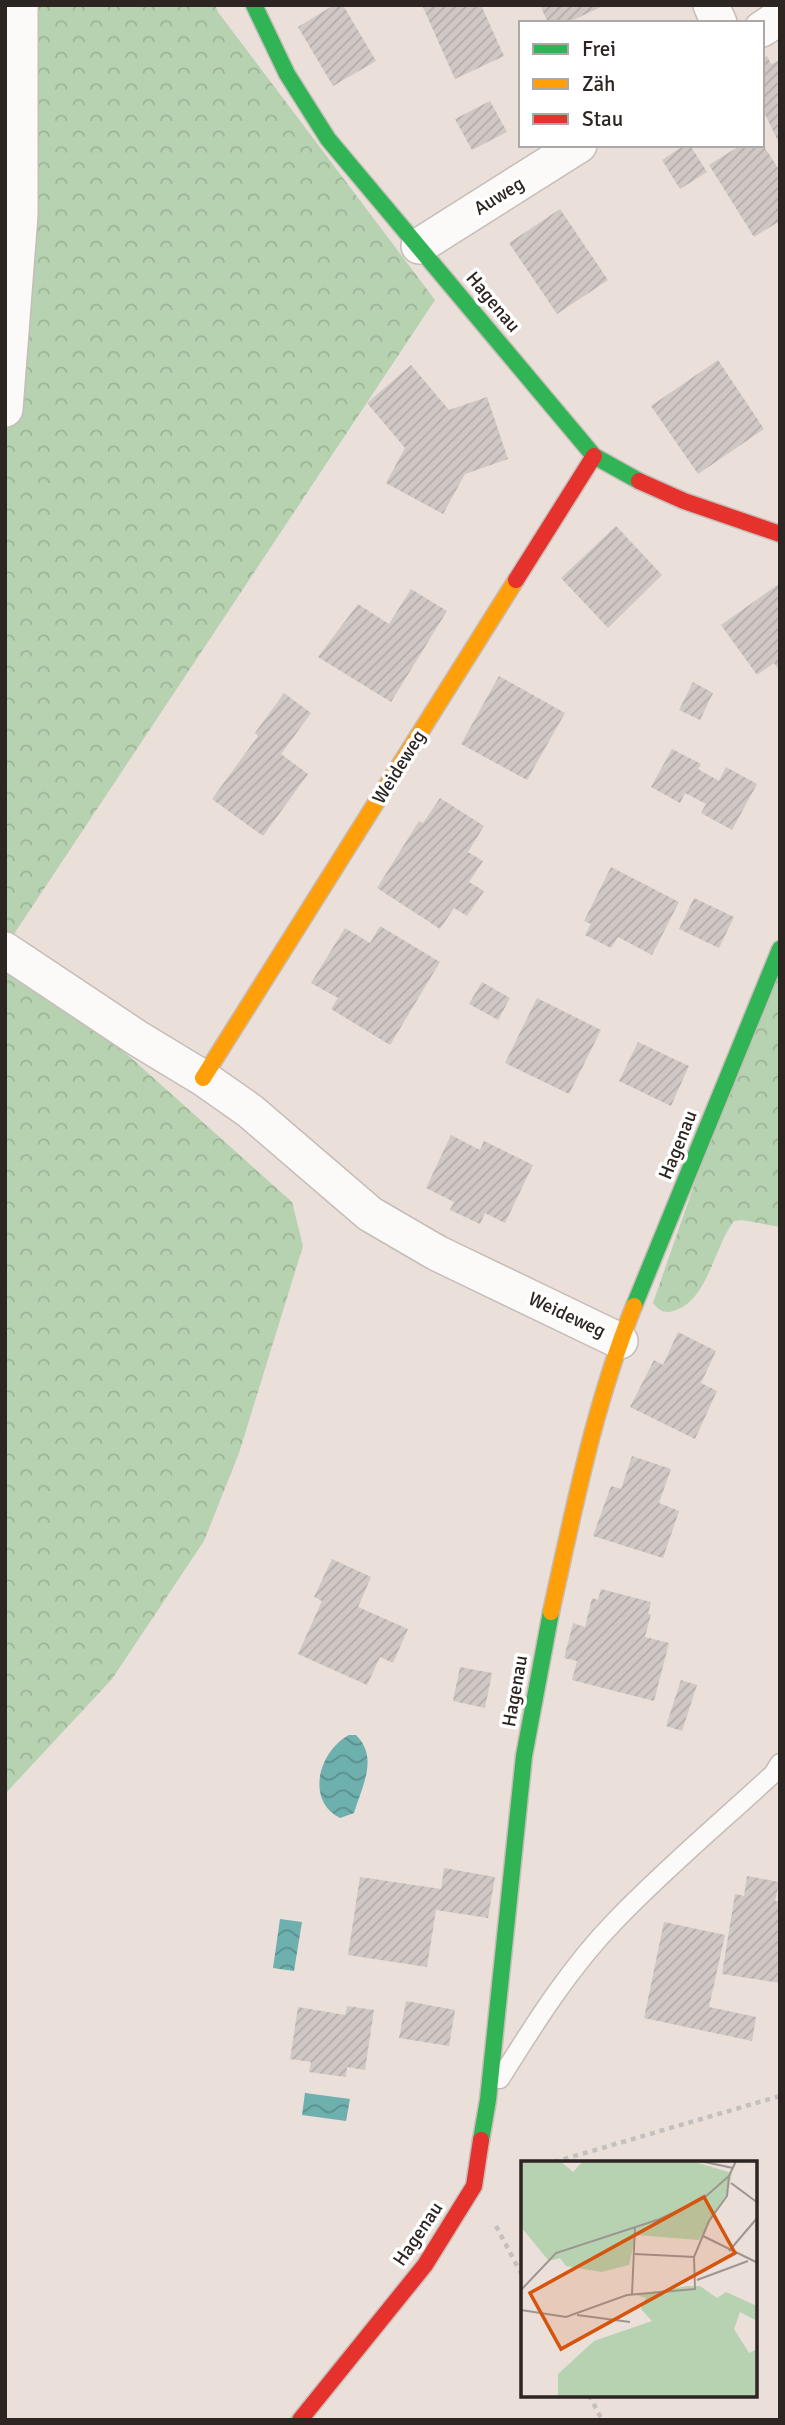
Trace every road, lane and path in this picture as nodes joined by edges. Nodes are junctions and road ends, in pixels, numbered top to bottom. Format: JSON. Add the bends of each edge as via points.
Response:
{"nodes":[{"id":1,"x":20,"y":5,"type":"edge"},
{"id":2,"x":254,"y":5,"type":"edge"},
{"id":3,"x":711,"y":5,"type":"edge"},
{"id":4,"x":780,"y":18,"type":"edge"},
{"id":5,"x":718,"y":21,"type":"edge"},
{"id":6,"x":764,"y":28,"type":"edge"},
{"id":7,"x":576,"y":147,"type":"edge"},
{"id":8,"x":419,"y":246,"type":"junction"},
{"id":9,"x":5,"y":409,"type":"edge"},
{"id":10,"x":594,"y":456,"type":"junction"},
{"id":11,"x":780,"y":534,"type":"edge"},
{"id":12,"x":780,"y":949,"type":"edge"},
{"id":13,"x":5,"y":950,"type":"edge"},
{"id":14,"x":203,"y":1078,"type":"junction"},
{"id":15,"x":620,"y":1340,"type":"junction"},
{"id":16,"x":780,"y":1763,"type":"edge"},
{"id":17,"x":780,"y":2096,"type":"edge"},
{"id":18,"x":488,"y":2100,"type":"junction"},
{"id":19,"x":557,"y":2161,"type":"edge"},
{"id":20,"x":474,"y":2186,"type":"junction"},
{"id":21,"x":521,"y":2271,"type":"edge"},
{"id":22,"x":590,"y":2397,"type":"edge"},
{"id":23,"x":300,"y":2420,"type":"edge"},
{"id":24,"x":602,"y":2420,"type":"edge"}],
"edges":[{"from":1,"to":9,"type":"street","via":[[20,215]]},
{"from":2,"to":8,"type":"street","name":"Hagenau","via":[[293,87],[328,139]]},
{"from":3,"to":5,"type":"street"},
{"from":4,"to":6,"type":"street"},
{"from":7,"to":8,"type":"street","name":"Auweg"},
{"from":8,"to":10,"type":"street","name":"Hagenau"},
{"from":10,"to":11,"type":"street","name":"Hagenau","via":[[668,495]]},
{"from":10,"to":14,"type":"street","name":"Weideweg"},
{"from":12,"to":15,"type":"street","name":"Hagenau"},
{"from":13,"to":14,"type":"street","name":"Weideweg"},
{"from":14,"to":15,"type":"street","name":"Weideweg","via":[[250,1111],[370,1214],[437,1253]]},
{"from":15,"to":18,"type":"street","name":"Hagenau","via":[[586,1457],[524,1756]]},
{"from":16,"to":18,"type":"lane","via":[[589,1951],[540,2014]]},
{"from":17,"to":19,"type":"path"},
{"from":18,"to":20,"type":"street","name":"Hagenau"},
{"from":20,"to":21,"type":"path"},
{"from":20,"to":23,"type":"street","name":"Hagenau","via":[[425,2265]]},
{"from":22,"to":24,"type":"path"}]}
